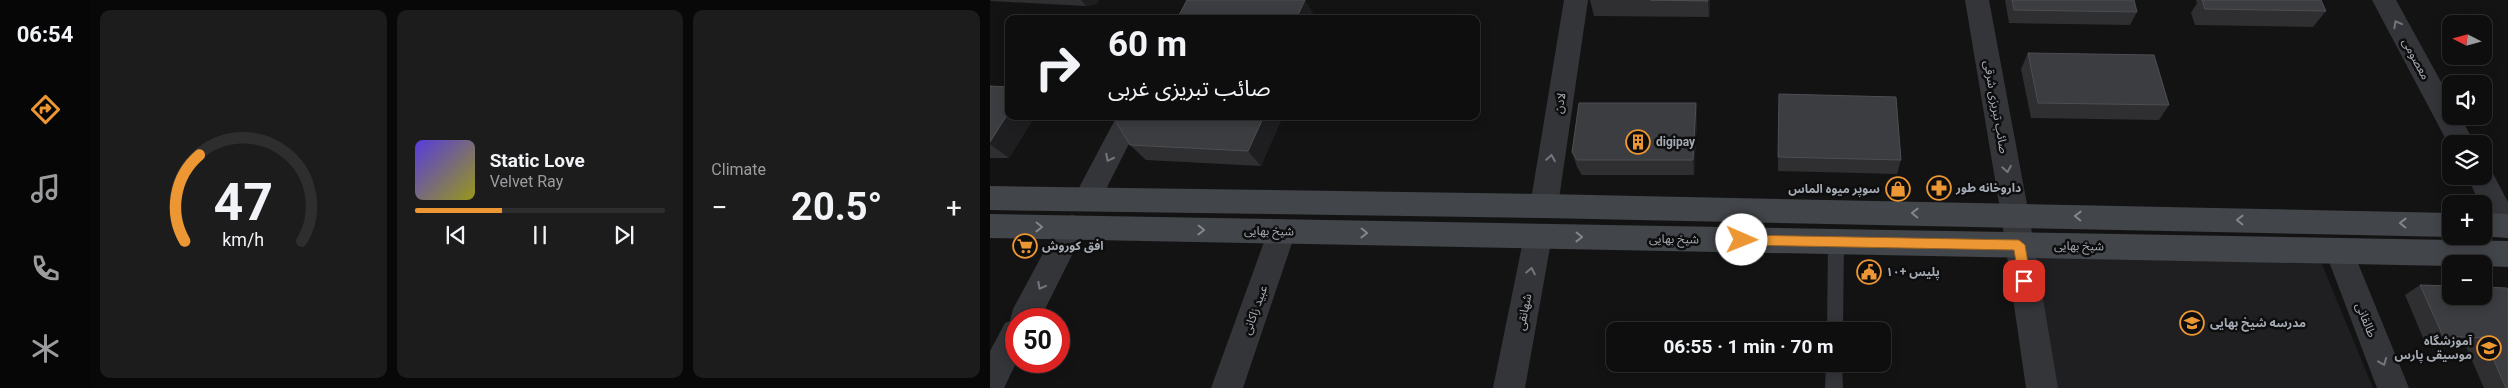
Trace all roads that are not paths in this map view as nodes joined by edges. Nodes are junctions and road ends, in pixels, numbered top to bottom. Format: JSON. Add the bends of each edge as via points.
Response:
{"nodes":[{"id":1,"x":1576,"y":0,"type":"edge"},
{"id":2,"x":1977,"y":0,"type":"edge"},
{"id":3,"x":2384,"y":0,"type":"edge"},
{"id":4,"x":1128,"y":120,"type":"edge"},
{"id":5,"x":2457,"y":135,"type":"edge"},
{"id":6,"x":2483,"y":185,"type":"edge"},
{"id":7,"x":990,"y":198,"type":"edge"},
{"id":8,"x":1088,"y":199,"type":"junction"},
{"id":9,"x":1544,"y":206,"type":"junction"},
{"id":10,"x":2015,"y":215,"type":"junction"},
{"id":11,"x":2442,"y":224,"type":"edge"},
{"id":12,"x":990,"y":226,"type":"edge"},
{"id":13,"x":2499,"y":226,"type":"edge"},
{"id":14,"x":1072,"y":228,"type":"junction"},
{"id":15,"x":1282,"y":232,"type":"junction"},
{"id":16,"x":1538,"y":236,"type":"junction"},
{"id":17,"x":1836,"y":242,"type":"junction"},
{"id":18,"x":2019,"y":245,"type":"junction"},
{"id":19,"x":2339,"y":251,"type":"junction"},
{"id":20,"x":2508,"y":254,"type":"edge"},
{"id":21,"x":1030,"y":308,"type":"edge"},
{"id":22,"x":1835,"y":322,"type":"edge"},
{"id":23,"x":1005,"y":354,"type":"edge"},
{"id":24,"x":1834,"y":372,"type":"edge"},
{"id":25,"x":990,"y":382,"type":"edge"},
{"id":26,"x":1227,"y":388,"type":"edge"},
{"id":27,"x":1509,"y":388,"type":"edge"},
{"id":28,"x":1834,"y":388,"type":"edge"},
{"id":29,"x":2042,"y":388,"type":"edge"},
{"id":30,"x":2394,"y":388,"type":"edge"}],
"edges":[{"from":9,"to":1,"type":"street","name":"لادن","one_way":true},
{"from":2,"to":10,"type":"street","name":"صائب تبریزی شرقی","one_way":true},
{"from":5,"to":3,"type":"street","name":"معصومی","one_way":true},
{"from":4,"to":8,"type":"street","one_way":true},
{"from":6,"to":13,"type":"street"},
{"from":7,"to":8,"type":"main road"},
{"from":8,"to":9,"type":"main road"},
{"from":10,"to":9,"type":"main road","one_way":true},
{"from":11,"to":10,"type":"main road","one_way":true},
{"from":10,"to":18,"type":"street","name":"صائب تبریزی شرقی"},
{"from":12,"to":14,"type":"main road","name":"شیخ بهایی","one_way":true},
{"from":14,"to":15,"type":"main road","name":"شیخ بهایی","one_way":true},
{"from":14,"to":21,"type":"street","one_way":true},
{"from":15,"to":16,"type":"main road","name":"شیخ بهایی","one_way":true},
{"from":15,"to":26,"type":"street","name":"عبید زاکانی"},
{"from":16,"to":17,"type":"main road","name":"شیخ بهایی","one_way":true},
{"from":27,"to":16,"type":"street","name":"شهانقی","one_way":true},
{"from":17,"to":18,"type":"main road","name":"شیخ بهایی"},
{"from":17,"to":22,"type":"lane"},
{"from":18,"to":19,"type":"main road","name":"شیخ بهایی"},
{"from":18,"to":29,"type":"street","name":"صائب تبریزی شرقی"},
{"from":19,"to":20,"type":"main road","name":"شیخ بهایی"},
{"from":19,"to":30,"type":"street","name":"طالقانی","one_way":true},
{"from":23,"to":25,"type":"street"},
{"from":24,"to":28,"type":"lane"}]}
